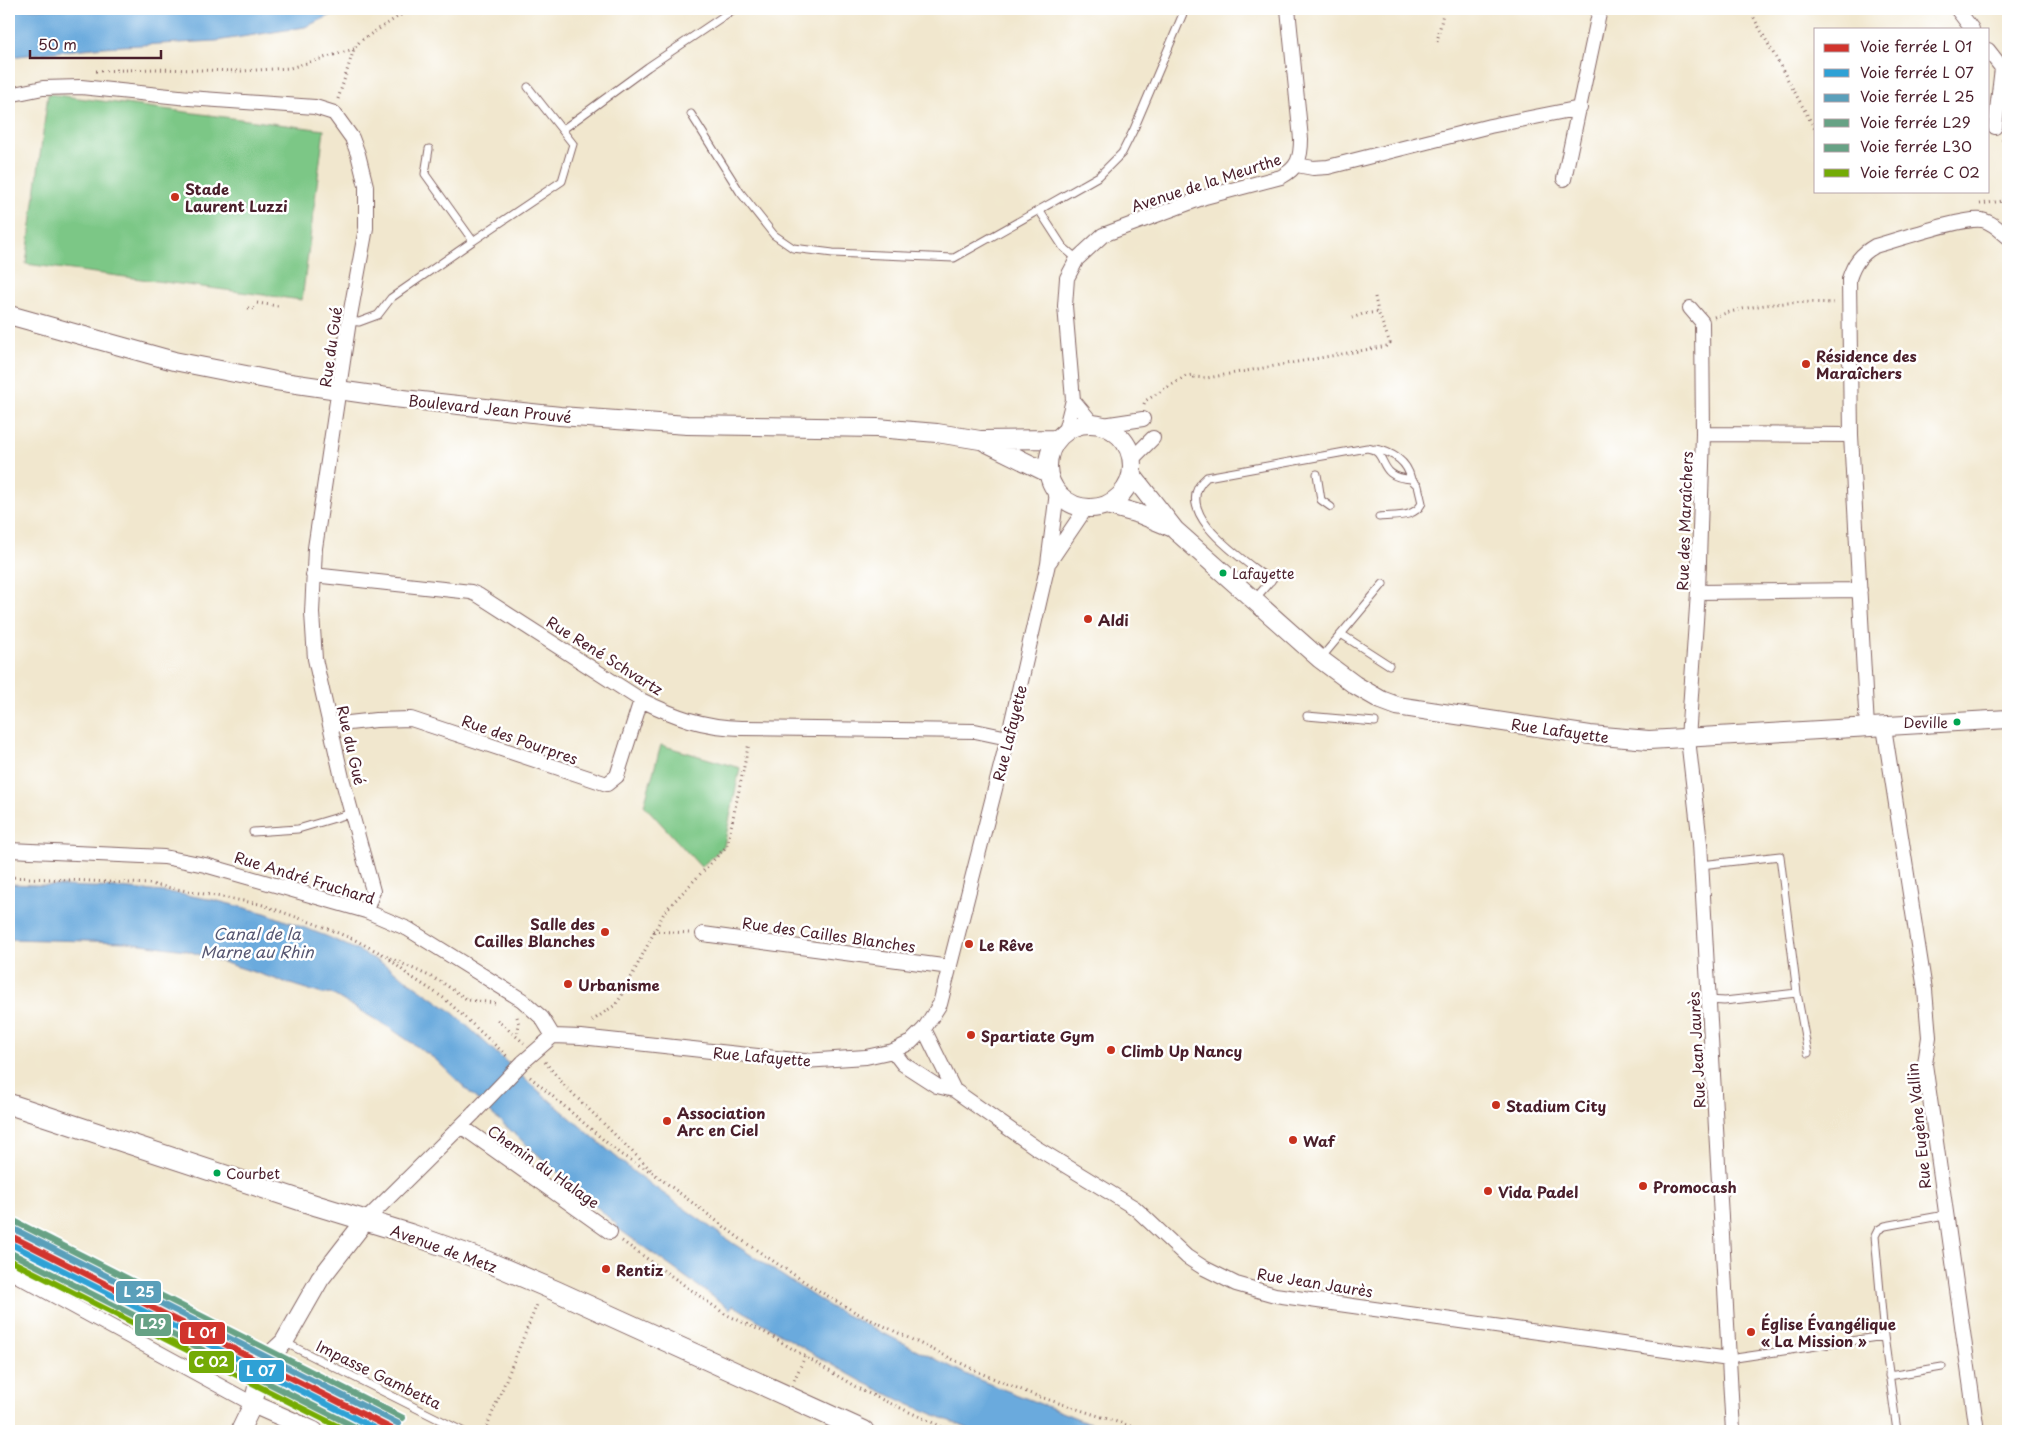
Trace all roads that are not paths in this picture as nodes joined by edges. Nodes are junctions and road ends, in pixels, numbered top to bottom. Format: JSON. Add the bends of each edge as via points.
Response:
{"nodes":[{"id":1,"x":734,"y":9,"type":"edge"},
{"id":2,"x":1185,"y":9,"type":"edge"},
{"id":3,"x":1288,"y":9,"type":"edge"},
{"id":4,"x":1600,"y":9,"type":"edge"},
{"id":5,"x":1957,"y":9,"type":"edge"},
{"id":6,"x":1971,"y":28,"type":"edge"},
{"id":7,"x":1990,"y":53,"type":"edge"},
{"id":8,"x":528,"y":87,"type":"dead end"},
{"id":9,"x":9,"y":95,"type":"edge"},
{"id":10,"x":1580,"y":108,"type":"junction"},
{"id":11,"x":691,"y":114,"type":"dead end"},
{"id":12,"x":1995,"y":127,"type":"dead end"},
{"id":13,"x":562,"y":130,"type":"junction"},
{"id":14,"x":429,"y":149,"type":"dead end"},
{"id":15,"x":1297,"y":165,"type":"junction"},
{"id":16,"x":1564,"y":179,"type":"dead end"},
{"id":17,"x":1039,"y":210,"type":"junction"},
{"id":18,"x":2008,"y":237,"type":"edge"},
{"id":19,"x":473,"y":241,"type":"junction"},
{"id":20,"x":1077,"y":259,"type":"junction"},
{"id":21,"x":1690,"y":308,"type":"dead end"},
{"id":22,"x":9,"y":315,"type":"edge"},
{"id":23,"x":349,"y":320,"type":"junction"},
{"id":24,"x":339,"y":391,"type":"junction"},
{"id":25,"x":1073,"y":400,"type":"junction"},
{"id":26,"x":1139,"y":420,"type":"road end"},
{"id":27,"x":1098,"y":424,"type":"junction"},
{"id":28,"x":1703,"y":434,"type":"junction"},
{"id":29,"x":1061,"y":435,"type":"junction"},
{"id":30,"x":1851,"y":435,"type":"junction"},
{"id":31,"x":1153,"y":438,"type":"dead end"},
{"id":32,"x":980,"y":440,"type":"junction"},
{"id":33,"x":1375,"y":449,"type":"junction"},
{"id":34,"x":1132,"y":467,"type":"junction"},
{"id":35,"x":1048,"y":472,"type":"junction"},
{"id":36,"x":1317,"y":474,"type":"dead end"},
{"id":37,"x":1411,"y":479,"type":"junction"},
{"id":38,"x":1057,"y":492,"type":"junction"},
{"id":39,"x":1107,"y":505,"type":"junction"},
{"id":40,"x":1331,"y":507,"type":"dead end"},
{"id":41,"x":1086,"y":508,"type":"junction"},
{"id":42,"x":1379,"y":517,"type":"dead end"},
{"id":43,"x":1175,"y":530,"type":"junction"},
{"id":44,"x":1048,"y":564,"type":"junction"},
{"id":45,"x":312,"y":575,"type":"junction"},
{"id":46,"x":1383,"y":584,"type":"dead end"},
{"id":47,"x":1860,"y":590,"type":"junction"},
{"id":48,"x":1698,"y":592,"type":"junction"},
{"id":49,"x":1254,"y":600,"type":"junction"},
{"id":50,"x":1341,"y":634,"type":"junction"},
{"id":51,"x":1320,"y":659,"type":"junction"},
{"id":52,"x":1389,"y":665,"type":"dead end"},
{"id":53,"x":641,"y":700,"type":"junction"},
{"id":54,"x":1307,"y":716,"type":"dead end"},
{"id":55,"x":2008,"y":719,"type":"edge"},
{"id":56,"x":1376,"y":722,"type":"dead end"},
{"id":57,"x":331,"y":725,"type":"junction"},
{"id":58,"x":1876,"y":728,"type":"junction"},
{"id":59,"x":1008,"y":738,"type":"junction"},
{"id":60,"x":1688,"y":739,"type":"junction"},
{"id":61,"x":352,"y":813,"type":"junction"},
{"id":62,"x":253,"y":832,"type":"dead end"},
{"id":63,"x":9,"y":850,"type":"edge"},
{"id":64,"x":1702,"y":865,"type":"junction"},
{"id":65,"x":366,"y":912,"type":"junction"},
{"id":66,"x":703,"y":934,"type":"road end"},
{"id":67,"x":950,"y":967,"type":"junction"},
{"id":68,"x":1797,"y":993,"type":"junction"},
{"id":69,"x":1709,"y":1000,"type":"junction"},
{"id":70,"x":924,"y":1029,"type":"junction"},
{"id":71,"x":552,"y":1036,"type":"junction"},
{"id":72,"x":893,"y":1052,"type":"junction"},
{"id":73,"x":1808,"y":1053,"type":"dead end"},
{"id":74,"x":954,"y":1090,"type":"junction"},
{"id":75,"x":9,"y":1104,"type":"edge"},
{"id":76,"x":460,"y":1126,"type":"junction"},
{"id":77,"x":1945,"y":1215,"type":"junction"},
{"id":78,"x":366,"y":1221,"type":"junction"},
{"id":79,"x":610,"y":1232,"type":"road end"},
{"id":80,"x":9,"y":1271,"type":"edge"},
{"id":81,"x":1884,"y":1336,"type":"junction"},
{"id":82,"x":284,"y":1342,"type":"junction"},
{"id":83,"x":1729,"y":1359,"type":"junction"},
{"id":84,"x":1942,"y":1367,"type":"dead end"},
{"id":85,"x":1890,"y":1376,"type":"junction"},
{"id":86,"x":253,"y":1404,"type":"junction"},
{"id":87,"x":240,"y":1431,"type":"edge"},
{"id":88,"x":314,"y":1431,"type":"edge"},
{"id":89,"x":462,"y":1431,"type":"edge"},
{"id":90,"x":864,"y":1431,"type":"edge"},
{"id":91,"x":1733,"y":1431,"type":"edge"},
{"id":92,"x":1896,"y":1431,"type":"edge"},
{"id":93,"x":1977,"y":1431,"type":"edge"}],
"edges":[{"from":1,"to":13,"type":"lane"},
{"from":2,"to":17,"type":"lane","via":[[1122,153],[1099,176]]},
{"from":3,"to":15,"type":"street","via":[[1301,139],[1301,156]]},
{"from":4,"to":10,"type":"street"},
{"from":5,"to":6,"type":"street"},
{"from":7,"to":12,"type":"street","via":[[2002,68]]},
{"from":8,"to":13,"type":"lane"},
{"from":9,"to":23,"type":"street","name":"Rue du Gué","via":[[44,88],[81,87],[315,107],[334,113],[352,138],[366,186],[366,228]]},
{"from":10,"to":15,"type":"street","name":"Avenue de la Meurthe","via":[[1490,126],[1328,167]]},
{"from":10,"to":16,"type":"street"},
{"from":11,"to":17,"type":"lane","via":[[740,192],[774,235],[793,248],[833,253],[954,258]]},
{"from":13,"to":19,"type":"lane","via":[[573,144],[562,181]]},
{"from":14,"to":19,"type":"lane","via":[[425,174]]},
{"from":15,"to":20,"type":"street","name":"Avenue de la Meurthe","via":[[1281,177],[1205,197],[1104,235]]},
{"from":17,"to":20,"type":"lane","via":[[1063,247]]},
{"from":18,"to":30,"type":"street","name":"Rue Eugène Vallin","via":[[1984,220],[1970,220],[1875,246],[1863,253],[1848,279]]},
{"from":19,"to":23,"type":"lane","via":[[391,298],[378,315],[359,322]]},
{"from":20,"to":25,"type":"street","name":"Avenue de la Meurthe","via":[[1068,278],[1065,306]]},
{"from":21,"to":28,"type":"street","name":"Rue des Maraîchers","via":[[1702,322]]},
{"from":22,"to":24,"type":"street","name":"Boulevard Jean Prouvé","via":[[174,360]]},
{"from":23,"to":24,"type":"street","name":"Rue du Gué"},
{"from":24,"to":32,"type":"street","name":"Boulevard Jean Prouvé","via":[[560,416],[687,425],[877,428]]},
{"from":24,"to":45,"type":"street","name":"Rue du Gué"},
{"from":25,"to":27,"type":"street"},
{"from":25,"to":29,"type":"street","name":"Avenue de la Meurthe"},
{"from":26,"to":27,"type":"street"},
{"from":27,"to":29,"type":"street","via":[[1083,424]]},
{"from":27,"to":34,"type":"street","via":[[1114,430],[1122,438],[1129,447]]},
{"from":28,"to":30,"type":"street"},
{"from":28,"to":48,"type":"street","name":"Rue des Maraîchers"},
{"from":29,"to":32,"type":"street","name":"Boulevard Jean Prouvé"},
{"from":29,"to":35,"type":"street","via":[[1049,455]]},
{"from":30,"to":47,"type":"street","name":"Rue Eugène Vallin"},
{"from":31,"to":34,"type":"street"},
{"from":32,"to":35,"type":"street","name":"Boulevard Jean Prouvé"},
{"from":33,"to":37,"type":"lane","via":[[1396,456],[1409,469]]},
{"from":33,"to":37,"type":"lane","via":[[1386,471],[1400,479]]},
{"from":33,"to":49,"type":"lane","via":[[1207,477],[1200,483],[1195,500],[1210,530],[1273,579]]},
{"from":34,"to":39,"type":"street","via":[[1127,488]]},
{"from":34,"to":43,"type":"street","name":"Rue Lafayette"},
{"from":35,"to":38,"type":"street"},
{"from":36,"to":40,"type":"lane","via":[[1321,500]]},
{"from":37,"to":42,"type":"lane","via":[[1418,486],[1420,508],[1403,515]]},
{"from":38,"to":41,"type":"street","via":[[1064,500]]},
{"from":38,"to":44,"type":"street","name":"Rue Lafayette"},
{"from":39,"to":41,"type":"street"},
{"from":39,"to":43,"type":"street","name":"Rue Lafayette","via":[[1139,514]]},
{"from":41,"to":44,"type":"street","name":"Rue Lafayette"},
{"from":43,"to":49,"type":"street","name":"Rue Lafayette"},
{"from":44,"to":59,"type":"street","name":"Rue Lafayette"},
{"from":45,"to":53,"type":"street","name":"Rue René Schvartz","via":[[471,592]]},
{"from":45,"to":57,"type":"street","name":"Rue du Gué","via":[[316,659]]},
{"from":46,"to":50,"type":"lane"},
{"from":47,"to":48,"type":"street"},
{"from":47,"to":58,"type":"street","name":"Rue Eugène Vallin"},
{"from":48,"to":60,"type":"street","name":"Rue des Maraîchers"},
{"from":49,"to":51,"type":"street","name":"Rue Lafayette"},
{"from":50,"to":51,"type":"lane"},
{"from":50,"to":52,"type":"lane"},
{"from":51,"to":60,"type":"street","name":"Rue Lafayette","via":[[1355,685],[1397,706],[1612,738]]},
{"from":53,"to":57,"type":"street","name":"Rue des Pourpres","via":[[616,776],[607,784],[411,719]]},
{"from":53,"to":59,"type":"street","name":"Rue René Schvartz","via":[[688,720],[718,727],[976,731]]},
{"from":54,"to":56,"type":"lane"},
{"from":55,"to":58,"type":"street","name":"Rue Lafayette"},
{"from":57,"to":61,"type":"street","name":"Rue du Gué"},
{"from":58,"to":60,"type":"street","name":"Rue Lafayette"},
{"from":58,"to":77,"type":"street","name":"Rue Eugène Vallin","via":[[1925,990],[1929,1037],[1925,1064]]},
{"from":59,"to":67,"type":"street","name":"Rue Lafayette"},
{"from":60,"to":64,"type":"street","name":"Rue Jean Jaurès"},
{"from":61,"to":62,"type":"lane","via":[[298,829]]},
{"from":61,"to":65,"type":"street","name":"Rue du Gué","via":[[373,891]]},
{"from":63,"to":65,"type":"street","name":"Rue André Fruchard","via":[[164,857],[205,865]]},
{"from":64,"to":68,"type":"lane","via":[[1780,856]]},
{"from":64,"to":69,"type":"street","name":"Rue Jean Jaurès"},
{"from":65,"to":71,"type":"street","name":"Rue André Fruchard","via":[[408,929],[522,1000],[542,1018]]},
{"from":66,"to":67,"type":"street","name":"Rue des Cailles Blanches"},
{"from":67,"to":70,"type":"street","name":"Rue Lafayette","via":[[940,1004]]},
{"from":68,"to":69,"type":"lane"},
{"from":68,"to":73,"type":"lane"},
{"from":69,"to":83,"type":"street","name":"Rue Jean Jaurès"},
{"from":70,"to":72,"type":"street","name":"Rue Lafayette","via":[[911,1042]]},
{"from":70,"to":74,"type":"street","name":"Rue Jean Jaurès"},
{"from":71,"to":72,"type":"street","name":"Rue Lafayette","via":[[804,1061]]},
{"from":71,"to":76,"type":"street","bridge":true,"via":[[519,1062]]},
{"from":72,"to":74,"type":"street","name":"Rue Jean Jaurès","via":[[903,1064],[937,1086]]},
{"from":74,"to":83,"type":"street","name":"Rue Jean Jaurès","via":[[1035,1147],[1134,1208],[1187,1257],[1236,1284],[1275,1295]]},
{"from":75,"to":78,"type":"main road","name":"Avenue de Metz"},
{"from":76,"to":78,"type":"street"},
{"from":76,"to":79,"type":"street","name":"Chemin du Halage"},
{"from":77,"to":81,"type":"lane","via":[[1878,1230],[1875,1236]]},
{"from":77,"to":93,"type":"street","name":"Rue Eugène Vallin"},
{"from":78,"to":82,"type":"street","via":[[320,1279]]},
{"from":78,"to":90,"type":"main road","name":"Avenue de Metz","via":[[486,1262]]},
{"from":80,"to":86,"type":"street"},
{"from":81,"to":83,"type":"lane"},
{"from":81,"to":85,"type":"lane"},
{"from":82,"to":86,"type":"street","via":[[268,1357],[257,1381]]},
{"from":82,"to":89,"type":"lane","name":"Impasse Gambetta"},
{"from":83,"to":91,"type":"street","name":"Rue Jean Jaurès"},
{"from":84,"to":85,"type":"lane"},
{"from":85,"to":92,"type":"lane"},
{"from":86,"to":87,"type":"street"},
{"from":86,"to":88,"type":"street"}]}
